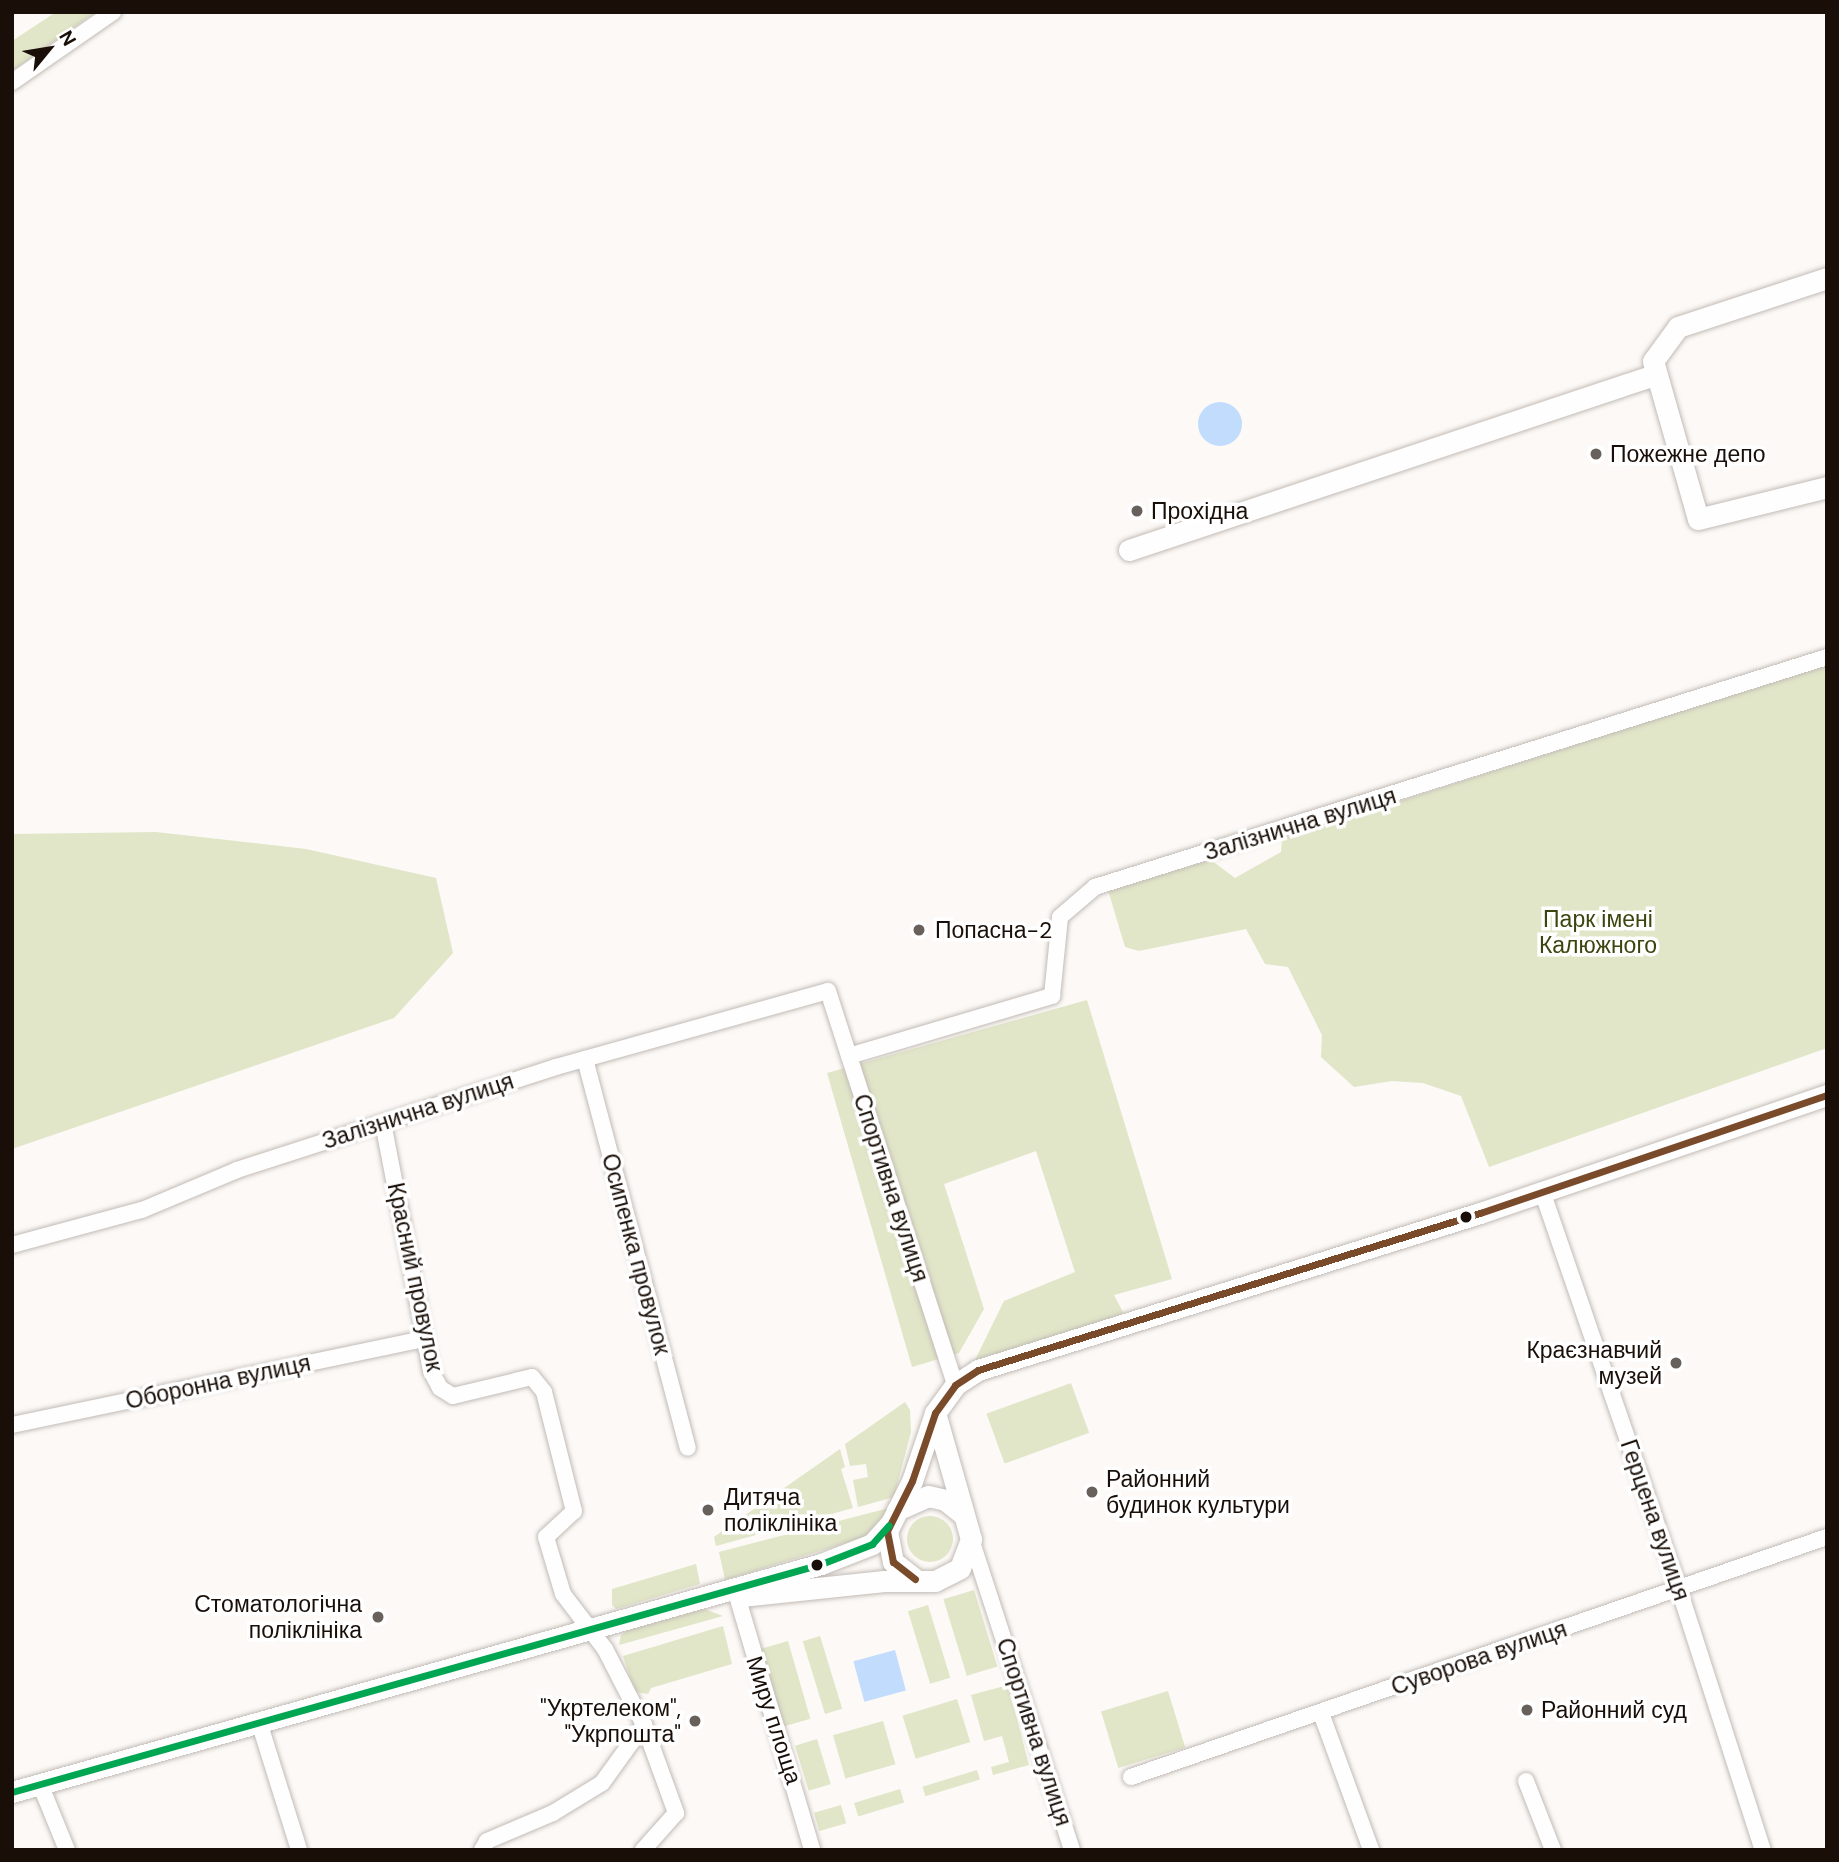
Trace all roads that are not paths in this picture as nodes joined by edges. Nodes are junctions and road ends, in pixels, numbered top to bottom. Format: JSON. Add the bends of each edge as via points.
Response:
{"nodes":[{"id":1,"x":113,"y":12,"type":"edge"},
{"id":2,"x":12,"y":82,"type":"edge"},
{"id":3,"x":1827,"y":278,"type":"edge"},
{"id":4,"x":1654,"y":375,"type":"junction"},
{"id":5,"x":1827,"y":487,"type":"edge"},
{"id":6,"x":1129,"y":550,"type":"dead end"},
{"id":7,"x":1827,"y":657,"type":"edge"},
{"id":8,"x":828,"y":991,"type":"joint"},
{"id":9,"x":849,"y":1056,"type":"junction"},
{"id":10,"x":585,"y":1059,"type":"junction"},
{"id":11,"x":1827,"y":1095,"type":"edge"},
{"id":12,"x":383,"y":1123,"type":"junction"},
{"id":13,"x":1542,"y":1191,"type":"junction"},
{"id":14,"x":12,"y":1245,"type":"edge"},
{"id":15,"x":424,"y":1339,"type":"junction"},
{"id":16,"x":955,"y":1385,"type":"junction"},
{"id":17,"x":935,"y":1413,"type":"junction"},
{"id":18,"x":12,"y":1425,"type":"edge"},
{"id":19,"x":688,"y":1448,"type":"dead end"},
{"id":20,"x":962,"y":1514,"type":"junction"},
{"id":21,"x":893,"y":1518,"type":"junction"},
{"id":22,"x":1827,"y":1537,"type":"edge"},
{"id":23,"x":971,"y":1539,"type":"junction"},
{"id":24,"x":954,"y":1573,"type":"junction"},
{"id":25,"x":980,"y":1574,"type":"junction"},
{"id":26,"x":915,"y":1579,"type":"junction"},
{"id":27,"x":1679,"y":1589,"type":"junction"},
{"id":28,"x":730,"y":1593,"type":"junction"},
{"id":29,"x":590,"y":1629,"type":"junction"},
{"id":30,"x":1321,"y":1713,"type":"junction"},
{"id":31,"x":259,"y":1722,"type":"junction"},
{"id":32,"x":644,"y":1725,"type":"junction"},
{"id":33,"x":1131,"y":1777,"type":"dead end"},
{"id":34,"x":1526,"y":1781,"type":"dead end"},
{"id":35,"x":40,"y":1784,"type":"junction"},
{"id":36,"x":12,"y":1792,"type":"edge"},
{"id":37,"x":813,"y":1846,"type":"edge"},
{"id":38,"x":67,"y":1850,"type":"edge"},
{"id":39,"x":299,"y":1850,"type":"edge"},
{"id":40,"x":482,"y":1850,"type":"edge"},
{"id":41,"x":643,"y":1850,"type":"edge"},
{"id":42,"x":1072,"y":1850,"type":"edge"},
{"id":43,"x":1371,"y":1850,"type":"edge"},
{"id":44,"x":1553,"y":1850,"type":"edge"},
{"id":45,"x":1763,"y":1850,"type":"edge"}],
"edges":[{"from":1,"to":2,"type":"street"},
{"from":3,"to":4,"type":"street","via":[[1678,327],[1653,361]]},
{"from":4,"to":5,"type":"street","via":[[1698,519]]},
{"from":4,"to":6,"type":"street"},
{"from":7,"to":9,"type":"street","name":"Залізнична вулиця","via":[[1095,887],[1060,917],[1052,996]]},
{"from":8,"to":9,"type":"street","name":"Спортивна вулиця"},
{"from":8,"to":10,"type":"street","name":"Залізнична вулиця"},
{"from":9,"to":16,"type":"street","name":"Спортивна вулиця"},
{"from":10,"to":12,"type":"street","name":"Залізнична вулиця"},
{"from":10,"to":19,"type":"street","name":"Осипенка провулок"},
{"from":11,"to":13,"type":"street"},
{"from":12,"to":14,"type":"street","name":"Залізнична вулиця","via":[[237,1170],[142,1210]]},
{"from":12,"to":15,"type":"street","name":"Красний провулок"},
{"from":13,"to":16,"type":"street","via":[[978,1370]]},
{"from":13,"to":27,"type":"street","name":"Герцена вулиця"},
{"from":15,"to":18,"type":"street","name":"Оборонна вулиця"},
{"from":15,"to":29,"type":"street","name":"Красний провулок","via":[[431,1371],[440,1388],[453,1396],[532,1377],[544,1392],[575,1511],[546,1537],[563,1594]]},
{"from":16,"to":17,"type":"street"},
{"from":17,"to":20,"type":"street"},
{"from":17,"to":21,"type":"street","via":[[912,1481]]},
{"from":20,"to":21,"type":"street","via":[[945,1500],[928,1496]]},
{"from":20,"to":23,"type":"street"},
{"from":21,"to":26,"type":"street","via":[[889,1556],[900,1571]]},
{"from":21,"to":28,"type":"street","via":[[872,1544]]},
{"from":22,"to":27,"type":"street","name":"Суворова вулиця"},
{"from":23,"to":24,"type":"street","via":[[966,1559]]},
{"from":23,"to":25,"type":"street","name":"Спортивна вулиця"},
{"from":24,"to":25,"type":"street"},
{"from":24,"to":26,"type":"street","via":[[935,1581]]},
{"from":25,"to":42,"type":"street","name":"Спортивна вулиця"},
{"from":26,"to":28,"type":"street"},
{"from":27,"to":30,"type":"street","name":"Суворова вулиця"},
{"from":27,"to":45,"type":"street","name":"Герцена вулиця"},
{"from":28,"to":29,"type":"street"},
{"from":28,"to":37,"type":"street","name":"Миру площа"},
{"from":29,"to":31,"type":"street"},
{"from":29,"to":32,"type":"street"},
{"from":30,"to":33,"type":"street","name":"Суворова вулиця"},
{"from":30,"to":43,"type":"street"},
{"from":31,"to":35,"type":"street"},
{"from":31,"to":39,"type":"street"},
{"from":32,"to":40,"type":"street","via":[[602,1783],[553,1813],[487,1841]]},
{"from":32,"to":41,"type":"street","via":[[676,1813]]},
{"from":34,"to":44,"type":"street"},
{"from":35,"to":36,"type":"street"},
{"from":35,"to":38,"type":"street"}]}
